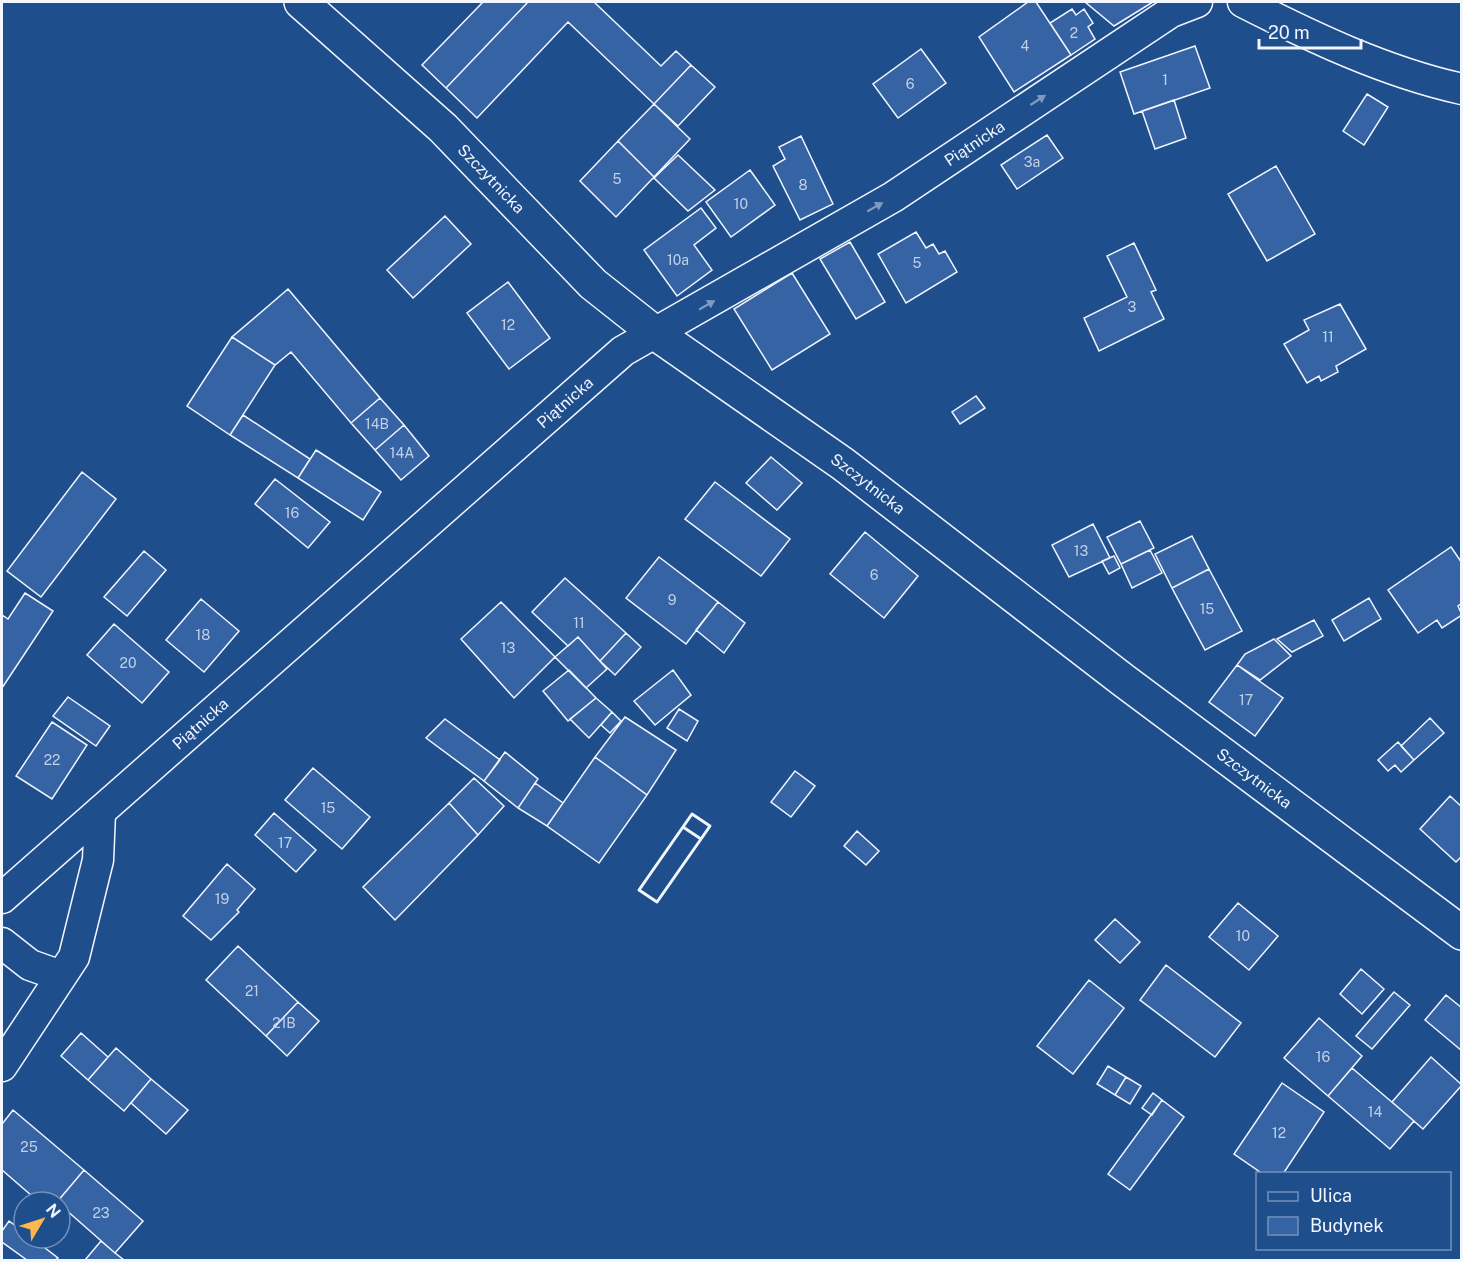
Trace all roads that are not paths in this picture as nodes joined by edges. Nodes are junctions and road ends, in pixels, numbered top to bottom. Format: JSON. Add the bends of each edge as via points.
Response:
{"nodes":[{"id":1,"x":301,"y":2,"type":"edge"},
{"id":2,"x":1197,"y":2,"type":"edge"},
{"id":3,"x":1243,"y":2,"type":"edge"},
{"id":4,"x":1461,"y":88,"type":"edge"},
{"id":5,"x":655,"y":333,"type":"junction"},
{"id":6,"x":100,"y":812,"type":"junction"},
{"id":7,"x":2,"y":898,"type":"edge"},
{"id":8,"x":1461,"y":933,"type":"edge"},
{"id":9,"x":2,"y":943,"type":"edge"},
{"id":10,"x":61,"y":976,"type":"junction"},
{"id":11,"x":2,"y":1066,"type":"edge"}],
"edges":[{"from":1,"to":5,"type":"street","name":"Szczytnicka","via":[[443,128],[593,284]]},
{"from":5,"to":2,"type":"street","name":"Piątnicka","one_way":true,"via":[[893,196],[1171,12]]},
{"from":3,"to":4,"type":"street","via":[[1417,79]]},
{"from":5,"to":6,"type":"street","name":"Piątnicka","via":[[623,351]]},
{"from":5,"to":8,"type":"street","name":"Szczytnicka","via":[[843,464]]},
{"from":6,"to":7,"type":"street","name":"Piątnicka"},
{"from":6,"to":10,"type":"street","via":[[98,860],[84,926],[74,957]]},
{"from":9,"to":10,"type":"street","via":[[30,965]]},
{"from":10,"to":11,"type":"street"}]}
